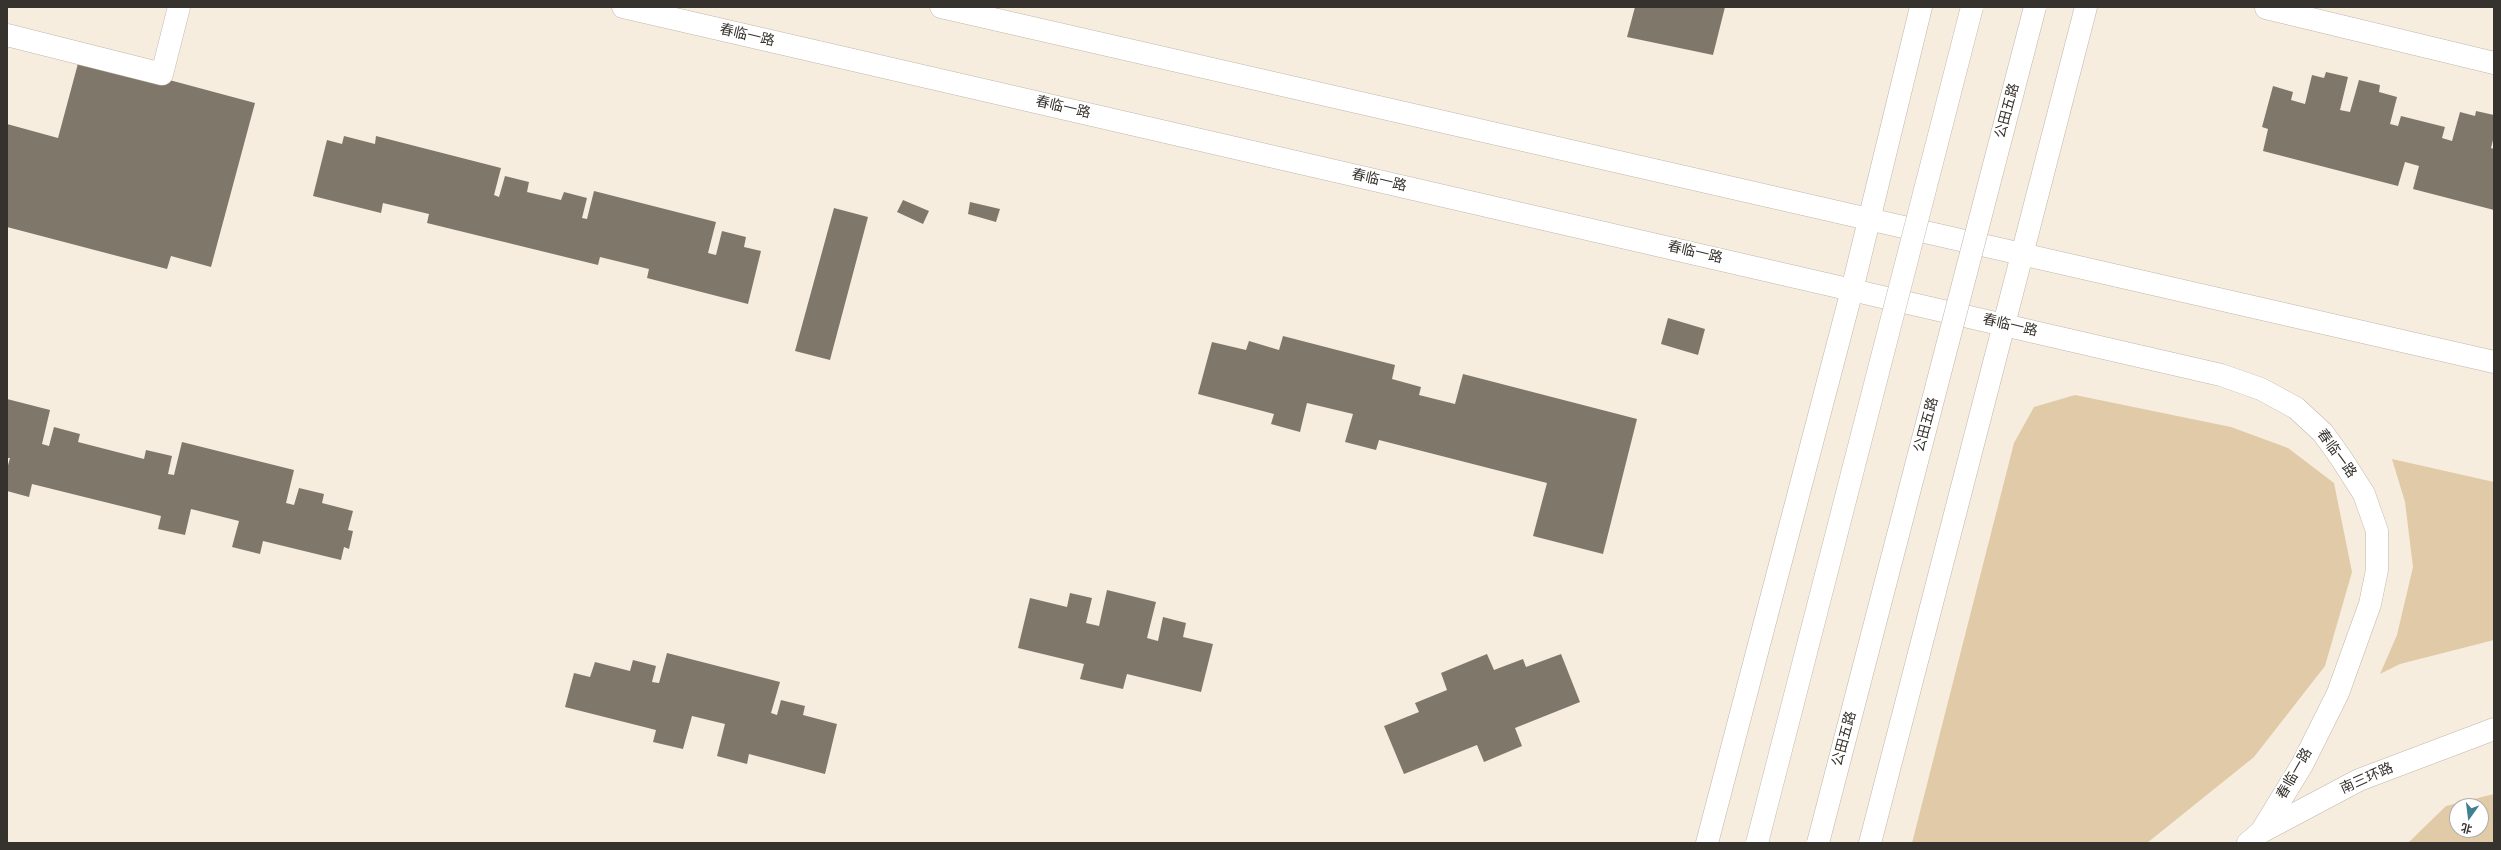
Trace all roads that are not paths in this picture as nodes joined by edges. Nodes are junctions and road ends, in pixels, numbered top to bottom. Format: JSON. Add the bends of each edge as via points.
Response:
{"nodes":[{"id":1,"x":179,"y":7,"type":"edge"},
{"id":2,"x":623,"y":7,"type":"edge"},
{"id":3,"x":941,"y":7,"type":"edge"},
{"id":4,"x":1920,"y":7,"type":"edge"},
{"id":5,"x":1972,"y":7,"type":"edge"},
{"id":6,"x":2035,"y":7,"type":"edge"},
{"id":7,"x":2086,"y":7,"type":"edge"},
{"id":8,"x":2266,"y":8,"type":"edge"},
{"id":9,"x":7,"y":34,"type":"edge"},
{"id":10,"x":2494,"y":62,"type":"edge"},
{"id":11,"x":1870,"y":218,"type":"junction"},
{"id":12,"x":2024,"y":254,"type":"junction"},
{"id":13,"x":1852,"y":290,"type":"junction"},
{"id":14,"x":2005,"y":325,"type":"junction"},
{"id":15,"x":2494,"y":362,"type":"edge"},
{"id":16,"x":2494,"y":729,"type":"edge"},
{"id":17,"x":2254,"y":838,"type":"edge"},
{"id":18,"x":1707,"y":843,"type":"edge"},
{"id":19,"x":1757,"y":843,"type":"edge"},
{"id":20,"x":1818,"y":843,"type":"edge"},
{"id":21,"x":1870,"y":843,"type":"edge"}],
"edges":[{"from":1,"to":9,"type":"main road","via":[[162,74]]},
{"from":2,"to":13,"type":"main road","name":"春临一路"},
{"from":3,"to":11,"type":"main road"},
{"from":4,"to":11,"type":"main road"},
{"from":5,"to":19,"type":"main road","bridge":true},
{"from":6,"to":20,"type":"main road","name":"公田五路","bridge":true},
{"from":7,"to":12,"type":"main road"},
{"from":8,"to":10,"type":"main road"},
{"from":11,"to":12,"type":"main road"},
{"from":11,"to":13,"type":"main road"},
{"from":12,"to":14,"type":"main road"},
{"from":12,"to":15,"type":"main road"},
{"from":13,"to":14,"type":"main road","name":"春临一路"},
{"from":13,"to":18,"type":"main road"},
{"from":14,"to":17,"type":"main road","name":"春临一路","via":[[2221,375],[2261,389],[2296,408],[2323,433],[2364,494],[2377,531],[2377,570],[2370,604],[2338,693],[2302,764]]},
{"from":14,"to":21,"type":"main road"},
{"from":16,"to":17,"type":"main road","name":"南三环路","via":[[2359,780]]}]}
